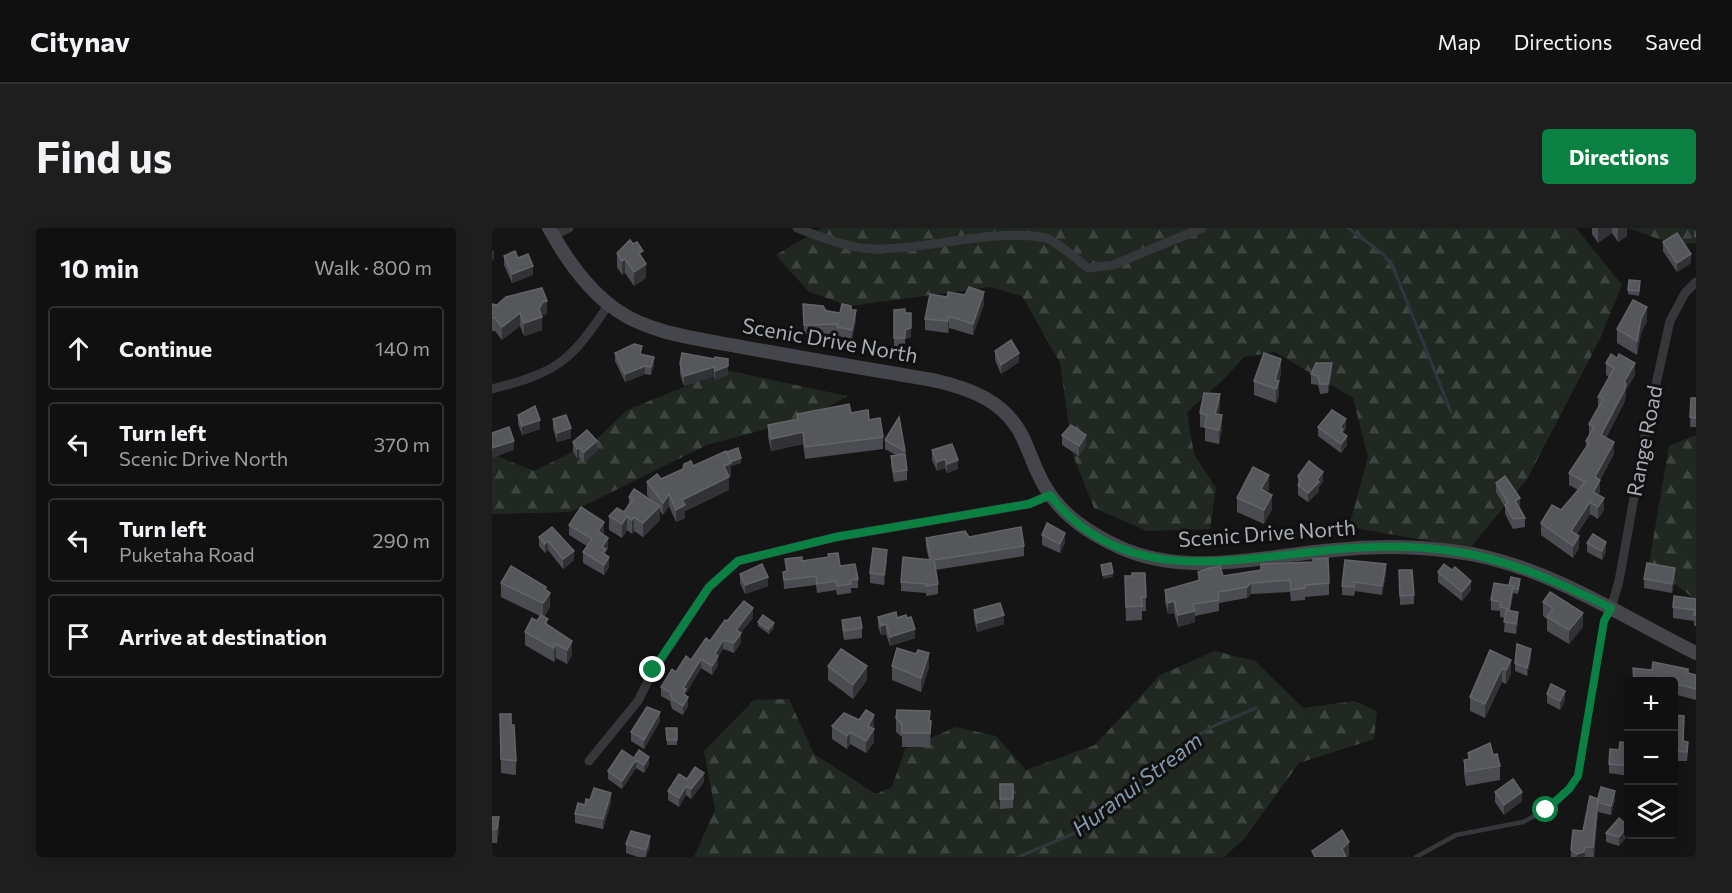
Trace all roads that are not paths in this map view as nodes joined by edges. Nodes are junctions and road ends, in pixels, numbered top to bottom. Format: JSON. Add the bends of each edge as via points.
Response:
{"nodes":[{"id":1,"x":569,"y":228,"type":"edge"},
{"id":2,"x":797,"y":228,"type":"edge"},
{"id":3,"x":1202,"y":228,"type":"edge"},
{"id":4,"x":551,"y":232,"type":"edge"},
{"id":5,"x":1696,"y":282,"type":"edge"},
{"id":6,"x":609,"y":304,"type":"junction"},
{"id":7,"x":492,"y":389,"type":"edge"},
{"id":8,"x":1050,"y":495,"type":"junction"},
{"id":9,"x":1611,"y":608,"type":"junction"},
{"id":10,"x":1696,"y":653,"type":"edge"},
{"id":11,"x":589,"y":761,"type":"dead end"},
{"id":12,"x":1416,"y":857,"type":"edge"}],
"edges":[{"from":1,"to":4,"type":"street"},
{"from":2,"to":3,"type":"street","via":[[875,249],[991,228],[1024,230],[1048,239],[1088,268],[1113,265]]},
{"from":4,"to":6,"type":"main road","name":"Scenic Drive North","via":[[578,272]]},
{"from":5,"to":9,"type":"street","name":"Range Road","via":[[1685,293],[1670,321]]},
{"from":6,"to":7,"type":"street","via":[[570,357],[542,373]]},
{"from":6,"to":8,"type":"main road","name":"Scenic Drive North","via":[[642,323],[692,337],[937,381],[973,391],[995,404],[1017,426]]},
{"from":8,"to":9,"type":"main road","name":"Scenic Drive North","via":[[1068,516],[1094,534],[1120,548],[1160,560],[1210,562],[1373,548],[1452,551],[1531,571]]},
{"from":8,"to":11,"type":"street","via":[[1029,504],[836,537],[738,561],[709,587],[653,670],[638,701]]},
{"from":9,"to":10,"type":"main road","name":"Scenic Drive North"},
{"from":9,"to":12,"type":"lane","via":[[1604,621],[1578,776],[1569,789],[1546,810],[1523,822],[1456,835]]}]}
